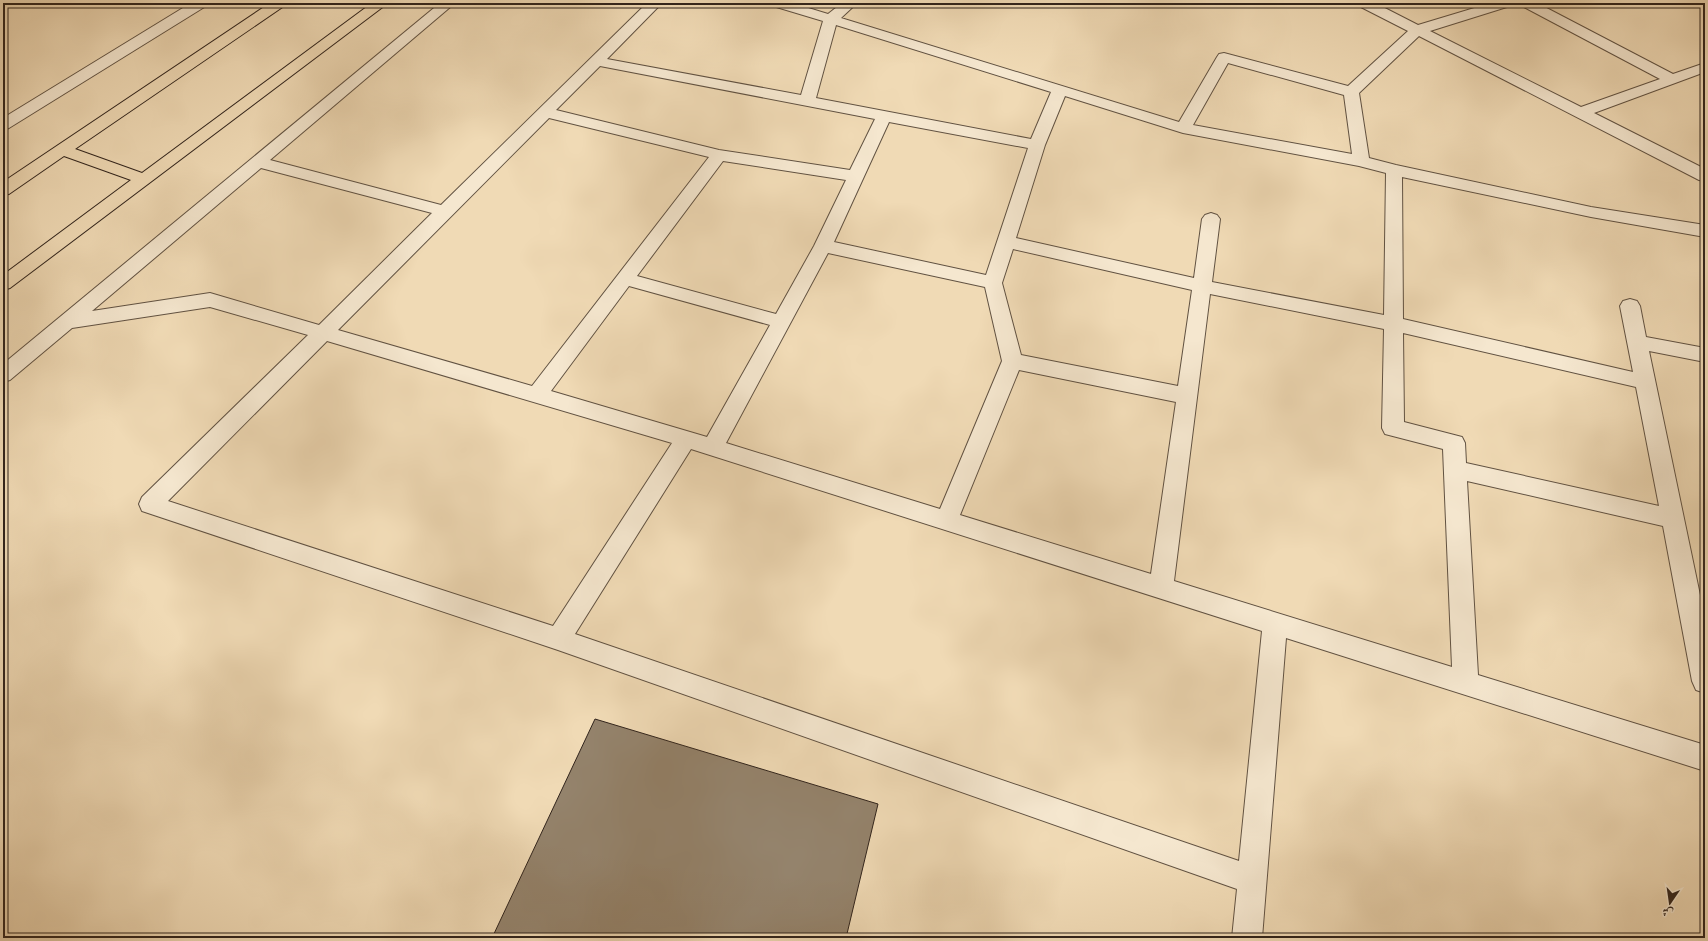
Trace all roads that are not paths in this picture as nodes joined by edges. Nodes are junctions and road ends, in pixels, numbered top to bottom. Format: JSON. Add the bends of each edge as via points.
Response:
{"nodes":[{"id":1,"x":201,"y":3,"type":"edge"},
{"id":2,"x":279,"y":3,"type":"edge"},
{"id":3,"x":381,"y":3,"type":"edge"},
{"id":4,"x":448,"y":3,"type":"edge"},
{"id":5,"x":655,"y":3,"type":"edge"},
{"id":6,"x":778,"y":3,"type":"edge"},
{"id":7,"x":850,"y":3,"type":"edge"},
{"id":8,"x":1364,"y":3,"type":"edge"},
{"id":9,"x":1505,"y":3,"type":"edge"},
{"id":10,"x":1527,"y":3,"type":"edge"},
{"id":11,"x":831,"y":19,"type":"junction"},
{"id":12,"x":1417,"y":30,"type":"junction"},
{"id":13,"x":596,"y":61,"type":"junction"},
{"id":14,"x":1703,"y":69,"type":"edge"},
{"id":15,"x":1672,"y":79,"type":"junction"},
{"id":16,"x":1060,"y":90,"type":"junction"},
{"id":17,"x":1350,"y":92,"type":"junction"},
{"id":18,"x":807,"y":101,"type":"junction"},
{"id":19,"x":545,"y":112,"type":"junction"},
{"id":20,"x":1580,"y":113,"type":"junction"},
{"id":21,"x":884,"y":116,"type":"junction"},
{"id":22,"x":3,"y":125,"type":"edge"},
{"id":23,"x":1183,"y":128,"type":"junction"},
{"id":24,"x":1037,"y":145,"type":"junction"},
{"id":25,"x":62,"y":150,"type":"junction"},
{"id":26,"x":719,"y":155,"type":"junction"},
{"id":27,"x":1361,"y":161,"type":"junction"},
{"id":28,"x":258,"y":162,"type":"junction"},
{"id":29,"x":1394,"y":170,"type":"junction"},
{"id":30,"x":856,"y":176,"type":"junction"},
{"id":31,"x":1705,"y":176,"type":"edge"},
{"id":32,"x":144,"y":179,"type":"junction"},
{"id":33,"x":3,"y":190,"type":"edge"},
{"id":34,"x":444,"y":211,"type":"junction"},
{"id":35,"x":1211,"y":219,"type":"dead end"},
{"id":36,"x":1705,"y":231,"type":"edge"},
{"id":37,"x":1006,"y":242,"type":"junction"},
{"id":38,"x":823,"y":246,"type":"junction"},
{"id":39,"x":625,"y":279,"type":"junction"},
{"id":40,"x":993,"y":283,"type":"junction"},
{"id":41,"x":3,"y":284,"type":"edge"},
{"id":42,"x":1202,"y":286,"type":"junction"},
{"id":43,"x":1630,"y":306,"type":"dead end"},
{"id":44,"x":66,"y":322,"type":"junction"},
{"id":45,"x":782,"y":322,"type":"junction"},
{"id":46,"x":1394,"y":324,"type":"junction"},
{"id":47,"x":322,"y":332,"type":"junction"},
{"id":48,"x":1637,"y":342,"type":"junction"},
{"id":49,"x":1705,"y":355,"type":"edge"},
{"id":50,"x":1012,"y":361,"type":"junction"},
{"id":51,"x":3,"y":375,"type":"edge"},
{"id":52,"x":1645,"y":382,"type":"junction"},
{"id":53,"x":537,"y":395,"type":"junction"},
{"id":54,"x":1187,"y":396,"type":"junction"},
{"id":55,"x":686,"y":439,"type":"junction"},
{"id":56,"x":712,"y":448,"type":"junction"},
{"id":57,"x":1456,"y":469,"type":"junction"},
{"id":58,"x":1673,"y":519,"type":"junction"},
{"id":59,"x":946,"y":521,"type":"junction"},
{"id":60,"x":1161,"y":588,"type":"junction"},
{"id":61,"x":1275,"y":624,"type":"junction"},
{"id":62,"x":558,"y":639,"type":"junction"},
{"id":63,"x":1705,"y":681,"type":"edge"},
{"id":64,"x":1466,"y":683,"type":"junction"},
{"id":65,"x":1705,"y":758,"type":"edge"},
{"id":66,"x":1252,"y":880,"type":"junction"},
{"id":67,"x":1247,"y":938,"type":"edge"}],
"edges":[{"from":1,"to":22,"type":"street"},
{"from":2,"to":25,"type":"main road"},
{"from":3,"to":32,"type":"main road"},
{"from":4,"to":28,"type":"street"},
{"from":5,"to":13,"type":"street"},
{"from":6,"to":11,"type":"street"},
{"from":7,"to":11,"type":"street"},
{"from":8,"to":12,"type":"street"},
{"from":9,"to":12,"type":"street"},
{"from":10,"to":15,"type":"street"},
{"from":11,"to":16,"type":"street"},
{"from":11,"to":18,"type":"street"},
{"from":12,"to":17,"type":"street"},
{"from":12,"to":20,"type":"street"},
{"from":13,"to":18,"type":"street"},
{"from":13,"to":19,"type":"street"},
{"from":14,"to":15,"type":"street"},
{"from":15,"to":20,"type":"street"},
{"from":16,"to":23,"type":"street"},
{"from":16,"to":24,"type":"street"},
{"from":17,"to":23,"type":"street","via":[[1224,56]]},
{"from":17,"to":27,"type":"street"},
{"from":18,"to":21,"type":"street"},
{"from":19,"to":26,"type":"street"},
{"from":19,"to":34,"type":"street"},
{"from":20,"to":31,"type":"street"},
{"from":21,"to":24,"type":"street"},
{"from":21,"to":30,"type":"street"},
{"from":23,"to":27,"type":"street"},
{"from":24,"to":37,"type":"street"},
{"from":25,"to":32,"type":"main road"},
{"from":25,"to":33,"type":"main road"},
{"from":26,"to":30,"type":"street"},
{"from":26,"to":39,"type":"street"},
{"from":27,"to":29,"type":"street"},
{"from":28,"to":34,"type":"street"},
{"from":28,"to":44,"type":"street"},
{"from":29,"to":36,"type":"street","via":[[1591,212]]},
{"from":29,"to":46,"type":"street"},
{"from":30,"to":38,"type":"street"},
{"from":32,"to":41,"type":"main road"},
{"from":34,"to":47,"type":"street"},
{"from":35,"to":42,"type":"street"},
{"from":37,"to":40,"type":"street"},
{"from":37,"to":42,"type":"street"},
{"from":38,"to":40,"type":"street"},
{"from":38,"to":45,"type":"street"},
{"from":39,"to":45,"type":"street"},
{"from":39,"to":53,"type":"street"},
{"from":40,"to":50,"type":"street"},
{"from":42,"to":46,"type":"street"},
{"from":42,"to":54,"type":"street"},
{"from":43,"to":48,"type":"street"},
{"from":44,"to":47,"type":"street","via":[[210,300]]},
{"from":44,"to":51,"type":"street"},
{"from":45,"to":56,"type":"street"},
{"from":46,"to":52,"type":"street"},
{"from":46,"to":57,"type":"street","via":[[1393,428],[1454,443]]},
{"from":47,"to":53,"type":"street"},
{"from":47,"to":62,"type":"street","via":[[150,504]]},
{"from":48,"to":49,"type":"street"},
{"from":48,"to":52,"type":"street"},
{"from":50,"to":54,"type":"street"},
{"from":50,"to":59,"type":"street"},
{"from":52,"to":58,"type":"street"},
{"from":53,"to":55,"type":"street"},
{"from":54,"to":60,"type":"street"},
{"from":55,"to":56,"type":"street"},
{"from":55,"to":62,"type":"street"},
{"from":56,"to":59,"type":"street"},
{"from":57,"to":58,"type":"street"},
{"from":57,"to":64,"type":"street"},
{"from":58,"to":63,"type":"street"},
{"from":59,"to":60,"type":"street"},
{"from":60,"to":61,"type":"street"},
{"from":61,"to":64,"type":"street"},
{"from":61,"to":66,"type":"street"},
{"from":62,"to":66,"type":"street"},
{"from":64,"to":65,"type":"street"},
{"from":66,"to":67,"type":"street"}]}
